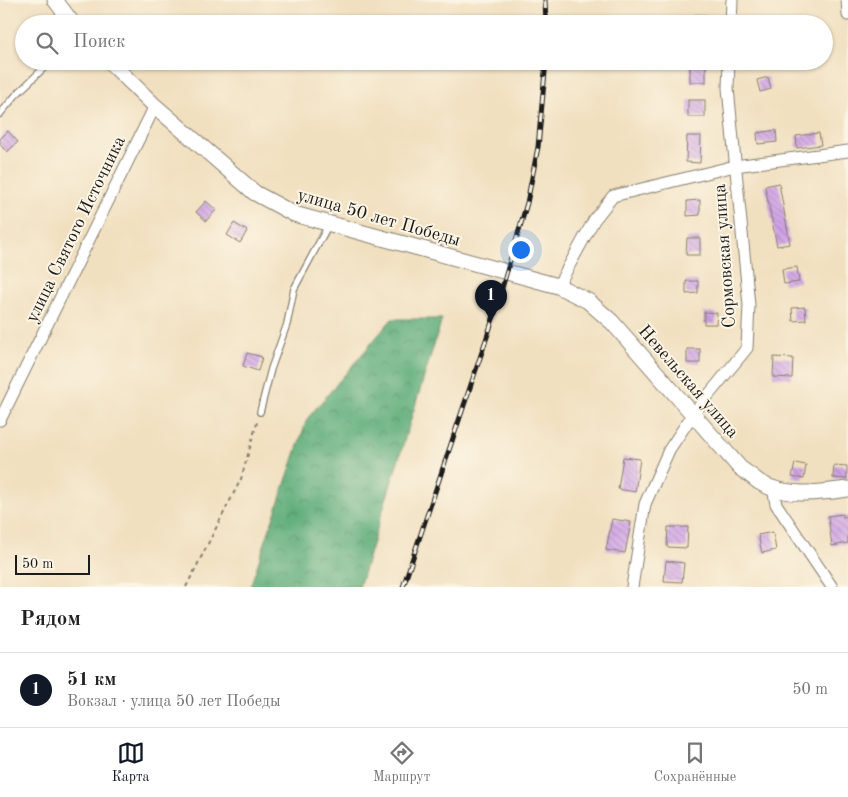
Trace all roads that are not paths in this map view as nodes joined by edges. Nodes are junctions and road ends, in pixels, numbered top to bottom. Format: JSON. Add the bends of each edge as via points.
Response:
{"nodes":[{"id":1,"x":55,"y":0,"type":"edge"},
{"id":2,"x":732,"y":0,"type":"edge"},
{"id":3,"x":847,"y":0,"type":"edge"},
{"id":4,"x":848,"y":14,"type":"edge"},
{"id":5,"x":67,"y":15,"type":"edge"},
{"id":6,"x":731,"y":15,"type":"edge"},
{"id":7,"x":41,"y":70,"type":"edge"},
{"id":8,"x":117,"y":70,"type":"edge"},
{"id":9,"x":729,"y":70,"type":"edge"},
{"id":10,"x":155,"y":106,"type":"junction"},
{"id":11,"x":0,"y":114,"type":"edge"},
{"id":12,"x":848,"y":151,"type":"edge"},
{"id":13,"x":735,"y":166,"type":"junction"},
{"id":14,"x":329,"y":224,"type":"junction"},
{"id":15,"x":508,"y":273,"type":"joint"},
{"id":16,"x":558,"y":286,"type":"junction"},
{"id":17,"x":260,"y":412,"type":"road end"},
{"id":18,"x":693,"y":414,"type":"junction"},
{"id":19,"x":0,"y":420,"type":"edge"},
{"id":20,"x":773,"y":488,"type":"junction"},
{"id":21,"x":848,"y":489,"type":"edge"},
{"id":22,"x":632,"y":587,"type":"edge"},
{"id":23,"x":832,"y":587,"type":"edge"}],
"edges":[{"from":1,"to":5,"type":"street"},
{"from":2,"to":6,"type":"street"},
{"from":3,"to":4,"type":"street"},
{"from":7,"to":11,"type":"lane"},
{"from":8,"to":10,"type":"street","name":"улица 50 лет Победы"},
{"from":9,"to":13,"type":"street","name":"Сормовская улица"},
{"from":10,"to":14,"type":"street","name":"улица 50 лет Победы","via":[[255,192],[294,214]]},
{"from":10,"to":19,"type":"street","name":"улица Святого Источника"},
{"from":12,"to":13,"type":"street"},
{"from":13,"to":16,"type":"street","name":"Сормовская улица","via":[[613,196],[594,220]]},
{"from":13,"to":18,"type":"street","name":"Сормовская улица","via":[[749,305],[747,348]]},
{"from":14,"to":15,"type":"street","name":"улица 50 лет Победы"},
{"from":14,"to":17,"type":"lane","via":[[294,289],[287,324]]},
{"from":15,"to":16,"type":"street","name":"Невельская улица"},
{"from":16,"to":18,"type":"street","name":"Невельская улица","via":[[588,301],[612,322]]},
{"from":18,"to":20,"type":"street","name":"Невельская улица","via":[[740,468]]},
{"from":18,"to":22,"type":"street","name":"Сормовская улица","via":[[668,450],[645,504]]},
{"from":20,"to":21,"type":"street","name":"Невельская улица","via":[[809,494]]},
{"from":20,"to":23,"type":"street","via":[[776,504]]}]}
